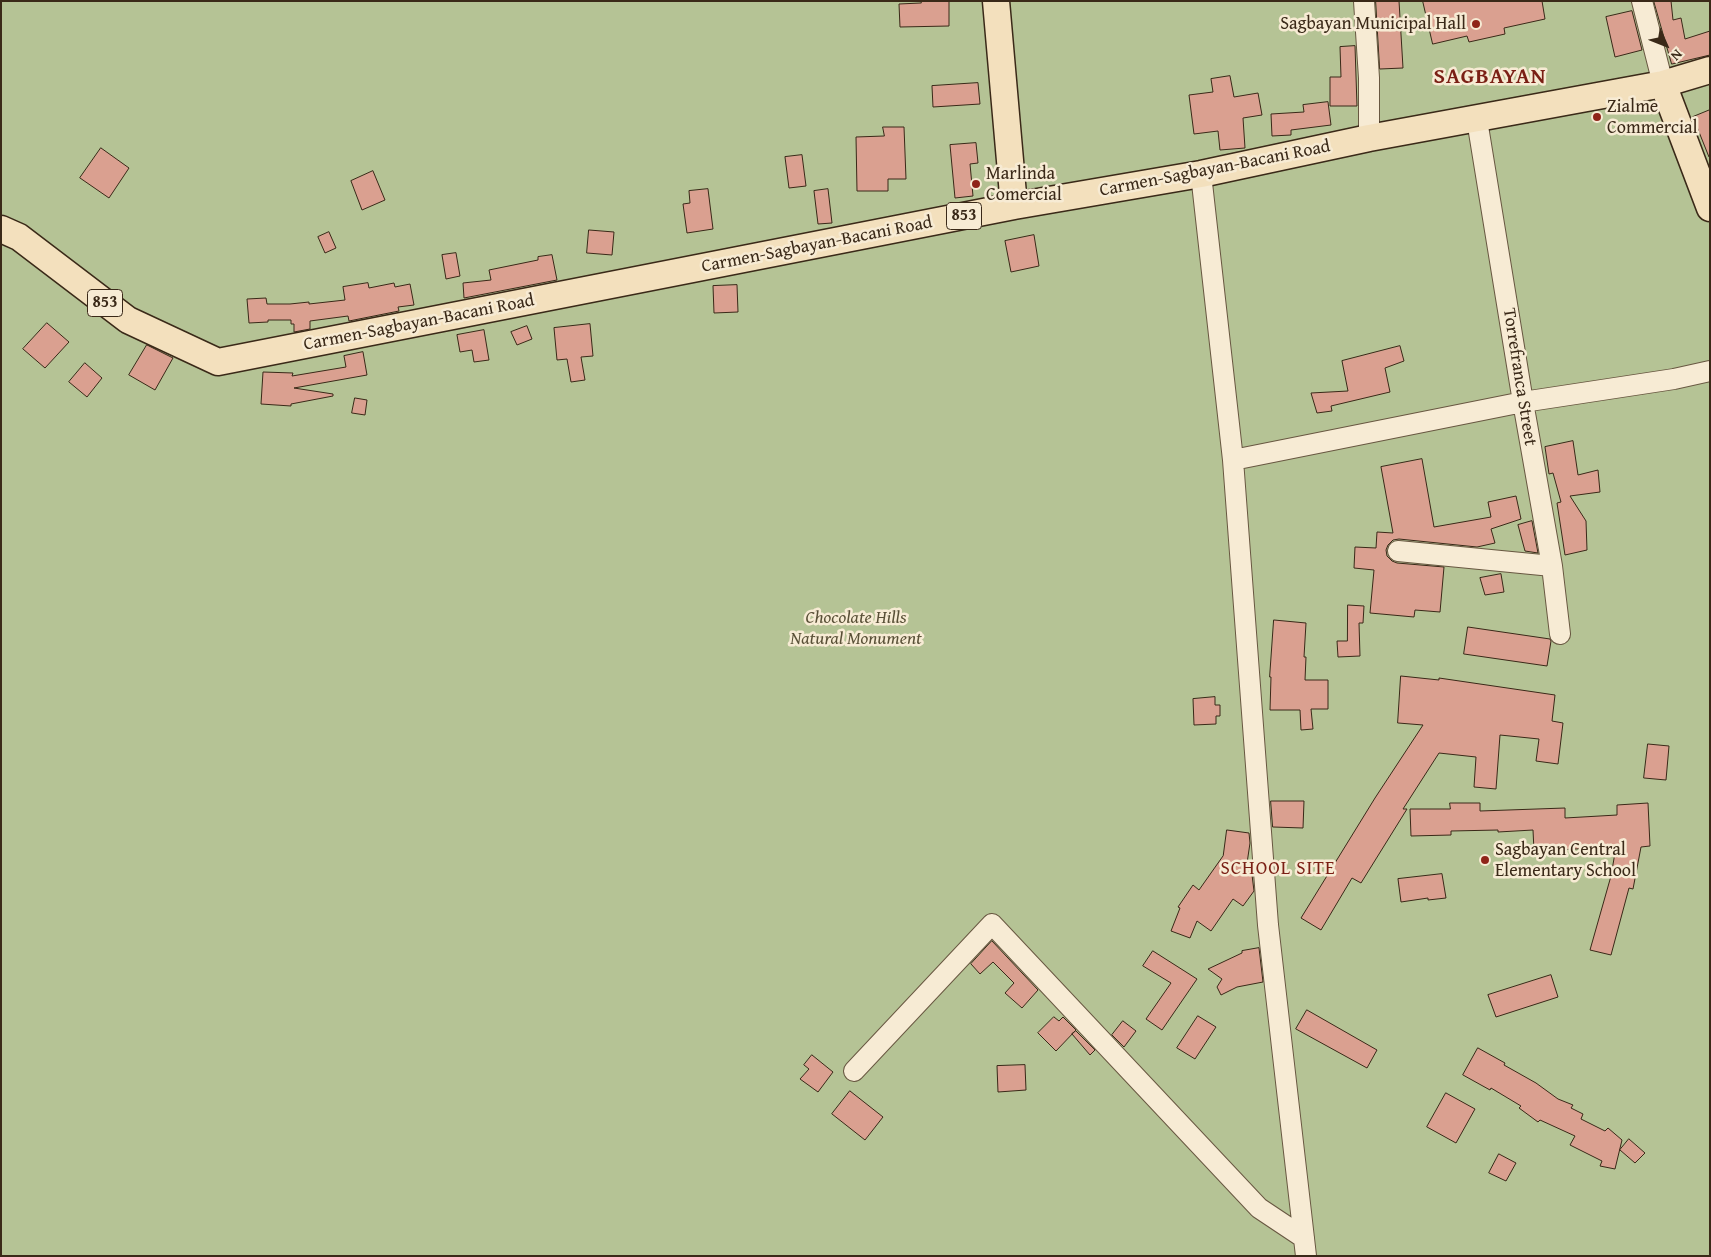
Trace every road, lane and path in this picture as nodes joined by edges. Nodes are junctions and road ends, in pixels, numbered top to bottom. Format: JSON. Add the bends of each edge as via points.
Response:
{"nodes":[{"id":1,"x":996,"y":1,"type":"edge"},
{"id":2,"x":1364,"y":1,"type":"edge"},
{"id":3,"x":1642,"y":1,"type":"edge"},
{"id":4,"x":1710,"y":70,"type":"edge"},
{"id":5,"x":1664,"y":84,"type":"junction"},
{"id":6,"x":1477,"y":120,"type":"junction"},
{"id":7,"x":1369,"y":138,"type":"junction"},
{"id":8,"x":1201,"y":174,"type":"junction"},
{"id":9,"x":1014,"y":206,"type":"junction"},
{"id":10,"x":1710,"y":208,"type":"edge"},
{"id":11,"x":1,"y":230,"type":"edge"},
{"id":12,"x":1710,"y":372,"type":"edge"},
{"id":13,"x":1523,"y":402,"type":"junction"},
{"id":14,"x":1232,"y":460,"type":"junction"},
{"id":15,"x":1398,"y":552,"type":"dead end"},
{"id":16,"x":1552,"y":566,"type":"junction"},
{"id":17,"x":1560,"y":634,"type":"dead end"},
{"id":18,"x":854,"y":1071,"type":"dead end"},
{"id":19,"x":1305,"y":1247,"type":"edge"}],
"edges":[{"from":1,"to":9,"type":"main road"},
{"from":2,"to":7,"type":"street","via":[[1370,78]]},
{"from":3,"to":5,"type":"street"},
{"from":4,"to":5,"type":"main road","name":"Carmen-Sagbayan-Bacani Road","number":"853"},
{"from":5,"to":6,"type":"main road","name":"Carmen-Sagbayan-Bacani Road","number":"853"},
{"from":5,"to":10,"type":"main road"},
{"from":6,"to":7,"type":"main road","name":"Carmen-Sagbayan-Bacani Road","number":"853"},
{"from":6,"to":13,"type":"street","name":"Torrefranca Street"},
{"from":7,"to":8,"type":"main road","name":"Carmen-Sagbayan-Bacani Road","number":"853"},
{"from":8,"to":9,"type":"main road","name":"Carmen-Sagbayan-Bacani Road","number":"853"},
{"from":8,"to":14,"type":"street"},
{"from":9,"to":11,"type":"main road","name":"Carmen-Sagbayan-Bacani Road","number":"853","via":[[218,362],[128,320],[19,237]]},
{"from":12,"to":13,"type":"street"},
{"from":13,"to":14,"type":"street"},
{"from":13,"to":16,"type":"street","name":"Torrefranca Street"},
{"from":14,"to":19,"type":"street","via":[[1268,925]]},
{"from":15,"to":16,"type":"street"},
{"from":16,"to":17,"type":"street","name":"Torrefranca Street"},
{"from":18,"to":19,"type":"street","via":[[992,924],[1259,1208]]}]}
